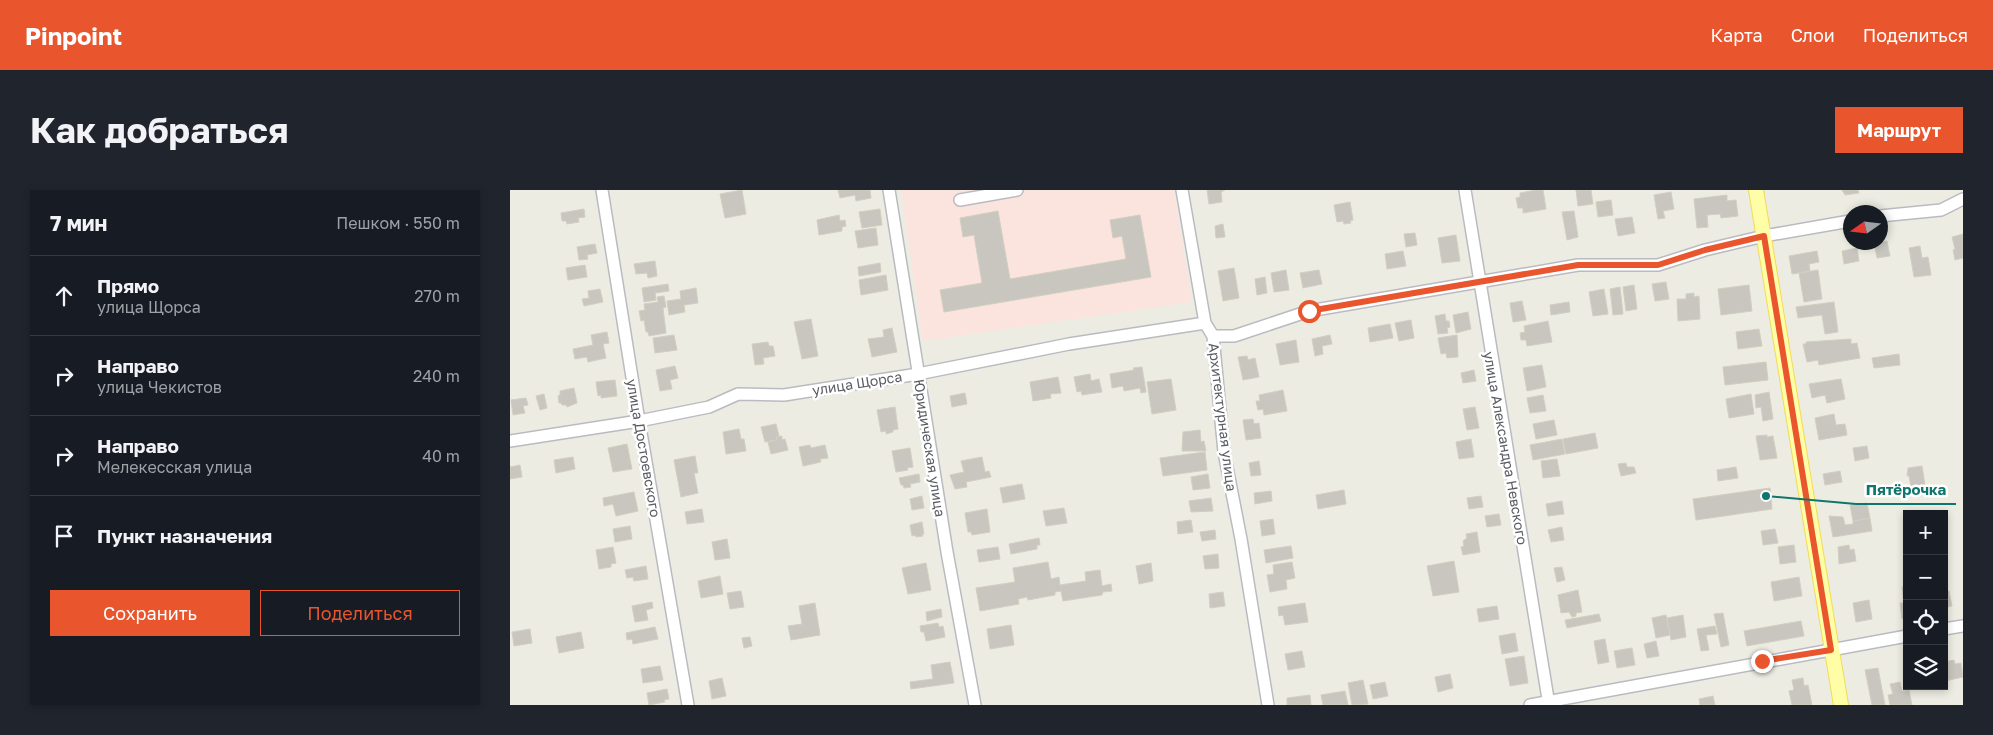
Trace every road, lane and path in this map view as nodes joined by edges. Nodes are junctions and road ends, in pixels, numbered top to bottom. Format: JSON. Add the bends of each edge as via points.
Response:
{"nodes":[{"id":1,"x":602,"y":190,"type":"edge"},
{"id":2,"x":889,"y":190,"type":"edge"},
{"id":3,"x":1017,"y":190,"type":"edge"},
{"id":4,"x":1182,"y":190,"type":"edge"},
{"id":5,"x":1464,"y":190,"type":"edge"},
{"id":6,"x":1756,"y":190,"type":"edge"},
{"id":7,"x":1963,"y":199,"type":"edge"},
{"id":8,"x":960,"y":200,"type":"dead end"},
{"id":9,"x":1888,"y":215,"type":"edge"},
{"id":10,"x":1843,"y":222,"type":"edge"},
{"id":11,"x":1764,"y":236,"type":"junction"},
{"id":12,"x":1479,"y":283,"type":"junction"},
{"id":13,"x":1205,"y":323,"type":"junction"},
{"id":14,"x":1213,"y":336,"type":"junction"},
{"id":15,"x":918,"y":374,"type":"junction"},
{"id":16,"x":639,"y":421,"type":"junction"},
{"id":17,"x":510,"y":441,"type":"edge"},
{"id":18,"x":1963,"y":626,"type":"edge"},
{"id":19,"x":1948,"y":628,"type":"edge"},
{"id":20,"x":1903,"y":637,"type":"edge"},
{"id":21,"x":1831,"y":650,"type":"junction"},
{"id":22,"x":1549,"y":704,"type":"edge"},
{"id":23,"x":688,"y":705,"type":"edge"},
{"id":24,"x":975,"y":705,"type":"edge"},
{"id":25,"x":1268,"y":705,"type":"edge"},
{"id":26,"x":1530,"y":705,"type":"edge"},
{"id":27,"x":1841,"y":705,"type":"edge"}],
"edges":[{"from":1,"to":16,"type":"street","name":"улица Достоевского"},
{"from":2,"to":15,"type":"street","name":"Юридическая улица"},
{"from":3,"to":8,"type":"street"},
{"from":4,"to":13,"type":"street","name":"Архитектурная улица"},
{"from":5,"to":12,"type":"street","name":"улица Александра Невского"},
{"from":6,"to":11,"type":"main road"},
{"from":7,"to":9,"type":"street","via":[[1941,210]]},
{"from":10,"to":11,"type":"street"},
{"from":11,"to":12,"type":"street","via":[[1658,265],[1578,265]]},
{"from":11,"to":21,"type":"main road"},
{"from":12,"to":14,"type":"street","via":[[1309,311],[1234,336]]},
{"from":12,"to":22,"type":"street","name":"улица Александра Невского"},
{"from":13,"to":14,"type":"street","name":"Архитектурная улица"},
{"from":13,"to":15,"type":"street","name":"улица Щорса","via":[[1069,344]]},
{"from":14,"to":25,"type":"street","name":"Архитектурная улица","via":[[1224,452]]},
{"from":15,"to":16,"type":"street","name":"улица Щорса","via":[[784,394],[738,394],[709,407]]},
{"from":15,"to":24,"type":"street","name":"Юридическая улица"},
{"from":16,"to":17,"type":"street","name":"улица Щорса"},
{"from":16,"to":23,"type":"street","name":"улица Достоевского"},
{"from":18,"to":19,"type":"street"},
{"from":20,"to":21,"type":"street"},
{"from":21,"to":22,"type":"street"},
{"from":21,"to":27,"type":"main road"},
{"from":22,"to":26,"type":"street"}]}
